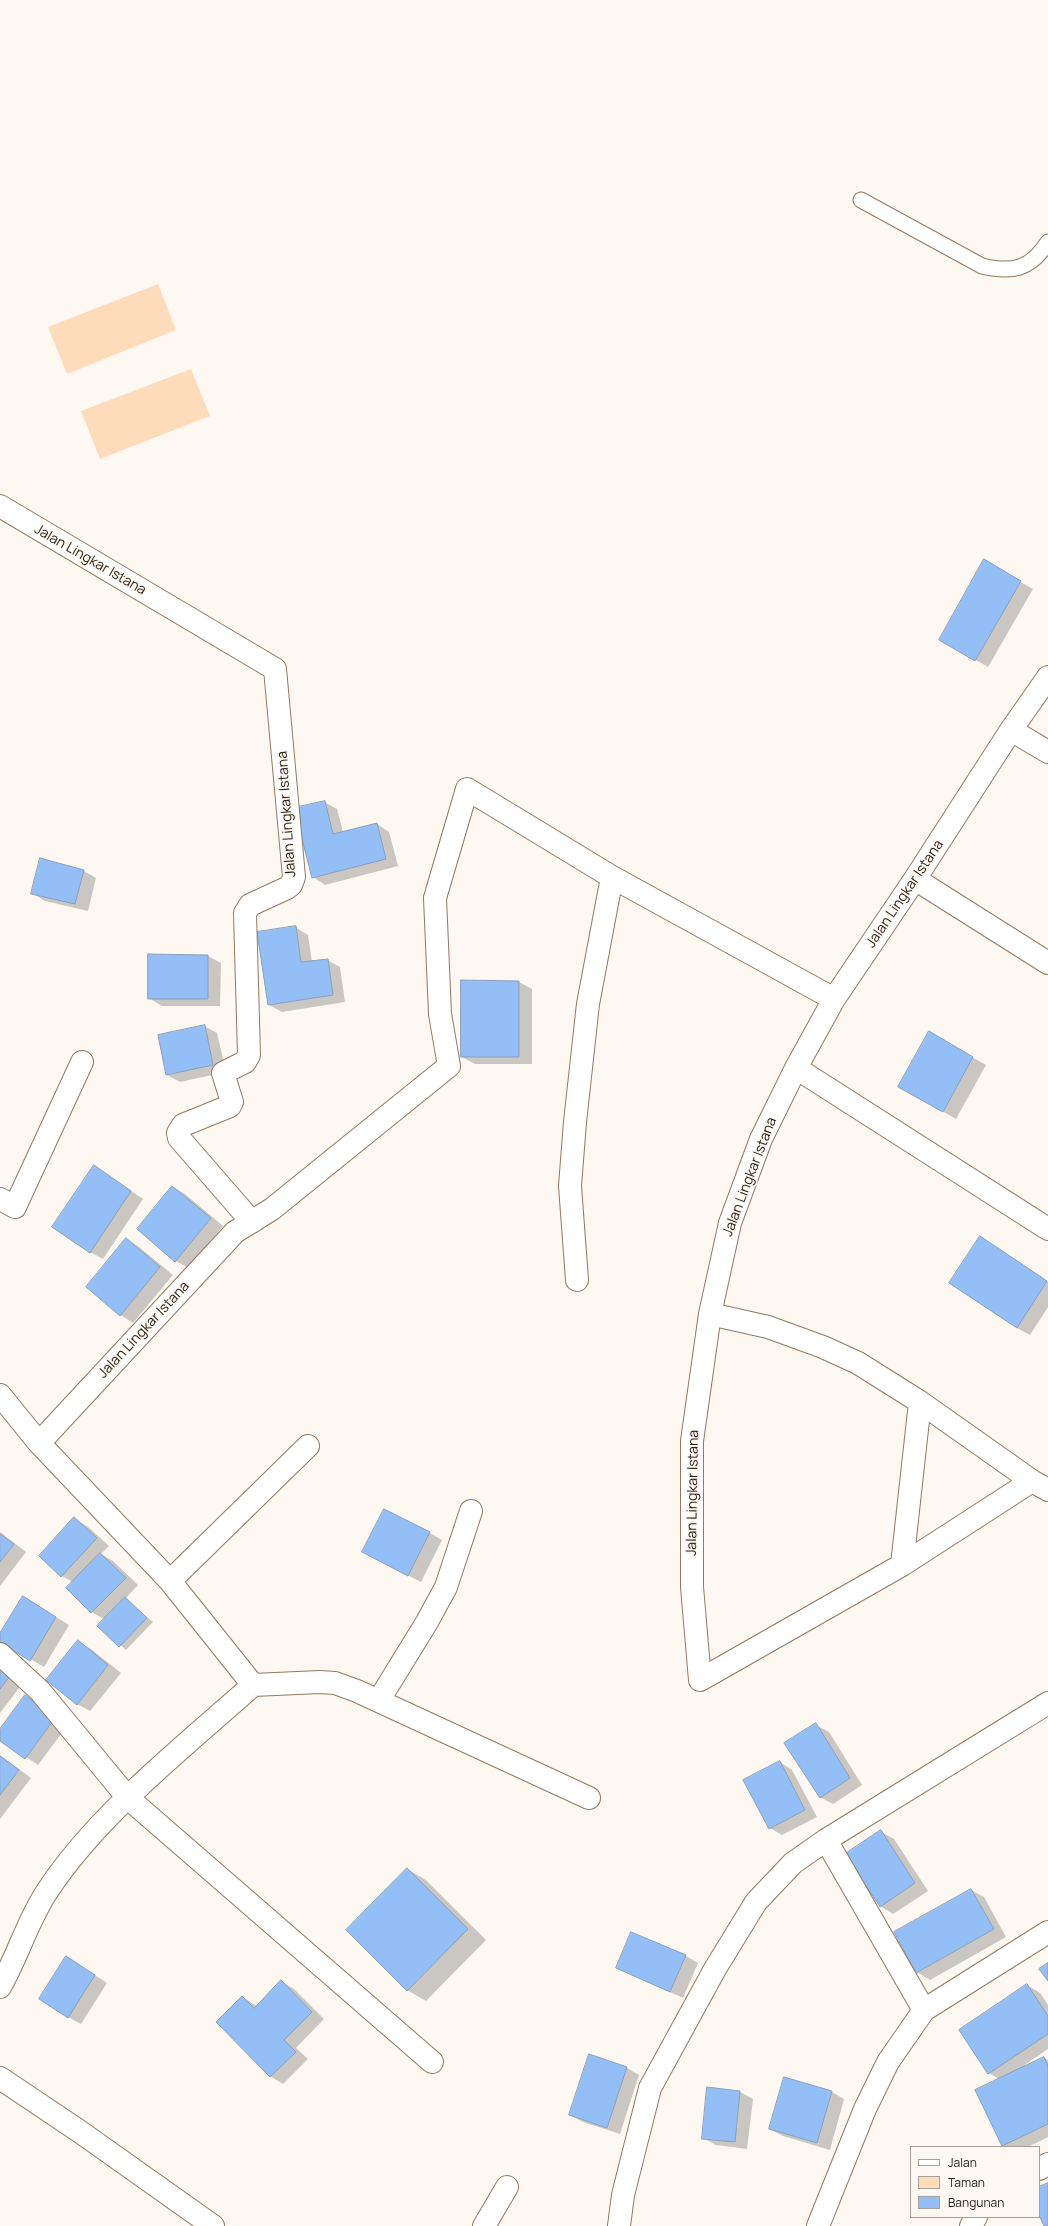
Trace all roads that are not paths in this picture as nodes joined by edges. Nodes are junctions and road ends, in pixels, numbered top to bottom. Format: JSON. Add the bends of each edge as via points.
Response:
{"nodes":[{"id":1,"x":861,"y":200,"type":"dead end"},
{"id":2,"x":1048,"y":242,"type":"edge"},
{"id":3,"x":0,"y":506,"type":"edge"},
{"id":4,"x":1048,"y":677,"type":"edge"},
{"id":5,"x":1011,"y":730,"type":"junction"},
{"id":6,"x":1048,"y":752,"type":"edge"},
{"id":7,"x":612,"y":877,"type":"junction"},
{"id":8,"x":915,"y":880,"type":"junction"},
{"id":9,"x":1048,"y":962,"type":"edge"},
{"id":10,"x":834,"y":999,"type":"junction"},
{"id":11,"x":82,"y":1062,"type":"dead end"},
{"id":12,"x":796,"y":1068,"type":"junction"},
{"id":13,"x":0,"y":1199,"type":"edge"},
{"id":14,"x":252,"y":1222,"type":"junction"},
{"id":15,"x":1048,"y":1229,"type":"edge"},
{"id":16,"x":577,"y":1280,"type":"dead end"},
{"id":17,"x":710,"y":1314,"type":"junction"},
{"id":18,"x":0,"y":1395,"type":"edge"},
{"id":19,"x":920,"y":1402,"type":"junction"},
{"id":20,"x":39,"y":1443,"type":"junction"},
{"id":21,"x":308,"y":1446,"type":"dead end"},
{"id":22,"x":1040,"y":1485,"type":"edge"},
{"id":23,"x":471,"y":1511,"type":"dead end"},
{"id":24,"x":902,"y":1565,"type":"junction"},
{"id":25,"x":170,"y":1581,"type":"junction"},
{"id":26,"x":0,"y":1654,"type":"edge"},
{"id":27,"x":253,"y":1685,"type":"junction"},
{"id":28,"x":379,"y":1700,"type":"junction"},
{"id":29,"x":1048,"y":1703,"type":"edge"},
{"id":30,"x":128,"y":1798,"type":"junction"},
{"id":31,"x":588,"y":1798,"type":"dead end"},
{"id":32,"x":826,"y":1840,"type":"junction"},
{"id":33,"x":1048,"y":1932,"type":"edge"},
{"id":34,"x":0,"y":1987,"type":"edge"},
{"id":35,"x":924,"y":2010,"type":"junction"},
{"id":36,"x":432,"y":2062,"type":"dead end"},
{"id":37,"x":0,"y":2078,"type":"edge"},
{"id":38,"x":507,"y":2187,"type":"dead end"},
{"id":39,"x":213,"y":2226,"type":"edge"},
{"id":40,"x":484,"y":2226,"type":"edge"},
{"id":41,"x":619,"y":2226,"type":"edge"},
{"id":42,"x":818,"y":2226,"type":"edge"}],
"edges":[{"from":1,"to":2,"type":"lane","via":[[982,266],[1011,270],[1033,260]]},
{"from":3,"to":14,"type":"street","name":"Jalan Lingkar Istana","via":[[275,668],[294,877],[287,888],[250,905],[245,913],[249,1055],[245,1062],[223,1073],[232,1102],[230,1106],[183,1125],[178,1133],[179,1138]]},
{"from":4,"to":5,"type":"street","name":"Jalan Lingkar Istana"},
{"from":5,"to":6,"type":"street"},
{"from":5,"to":8,"type":"street","name":"Jalan Lingkar Istana"},
{"from":7,"to":10,"type":"street"},
{"from":7,"to":14,"type":"street","name":"Jalan Lingkar Istana","via":[[467,789],[435,898],[440,1014],[449,1066],[272,1210]]},
{"from":7,"to":16,"type":"street","via":[[588,1004],[570,1186]]},
{"from":8,"to":9,"type":"street"},
{"from":8,"to":10,"type":"street","name":"Jalan Lingkar Istana"},
{"from":10,"to":12,"type":"street","name":"Jalan Lingkar Istana"},
{"from":11,"to":13,"type":"street","via":[[15,1207]]},
{"from":12,"to":15,"type":"street"},
{"from":12,"to":17,"type":"street","name":"Jalan Lingkar Istana","via":[[761,1139],[730,1223]]},
{"from":14,"to":20,"type":"street","name":"Jalan Lingkar Istana","via":[[235,1232]]},
{"from":17,"to":19,"type":"street","via":[[768,1327],[823,1347],[858,1363]]},
{"from":17,"to":24,"type":"street","name":"Jalan Lingkar Istana","via":[[692,1441],[692,1587],[700,1680]]},
{"from":18,"to":20,"type":"street"},
{"from":19,"to":22,"type":"street"},
{"from":19,"to":24,"type":"street"},
{"from":20,"to":25,"type":"street"},
{"from":21,"to":25,"type":"street"},
{"from":22,"to":24,"type":"street"},
{"from":23,"to":28,"type":"street","via":[[446,1587]]},
{"from":25,"to":27,"type":"street"},
{"from":26,"to":30,"type":"street","via":[[40,1692]]},
{"from":27,"to":28,"type":"street","via":[[335,1683]]},
{"from":27,"to":30,"type":"street"},
{"from":28,"to":31,"type":"street"},
{"from":29,"to":32,"type":"street"},
{"from":30,"to":34,"type":"street","via":[[66,1865],[47,1891],[13,1966]]},
{"from":30,"to":36,"type":"street"},
{"from":32,"to":35,"type":"street"},
{"from":32,"to":41,"type":"street","via":[[793,1863],[756,1902],[715,1969],[650,2088],[623,2195]]},
{"from":33,"to":35,"type":"street"},
{"from":35,"to":42,"type":"street","via":[[888,2062],[865,2109]]},
{"from":37,"to":39,"type":"street","via":[[80,2131]]},
{"from":38,"to":40,"type":"street"}]}
